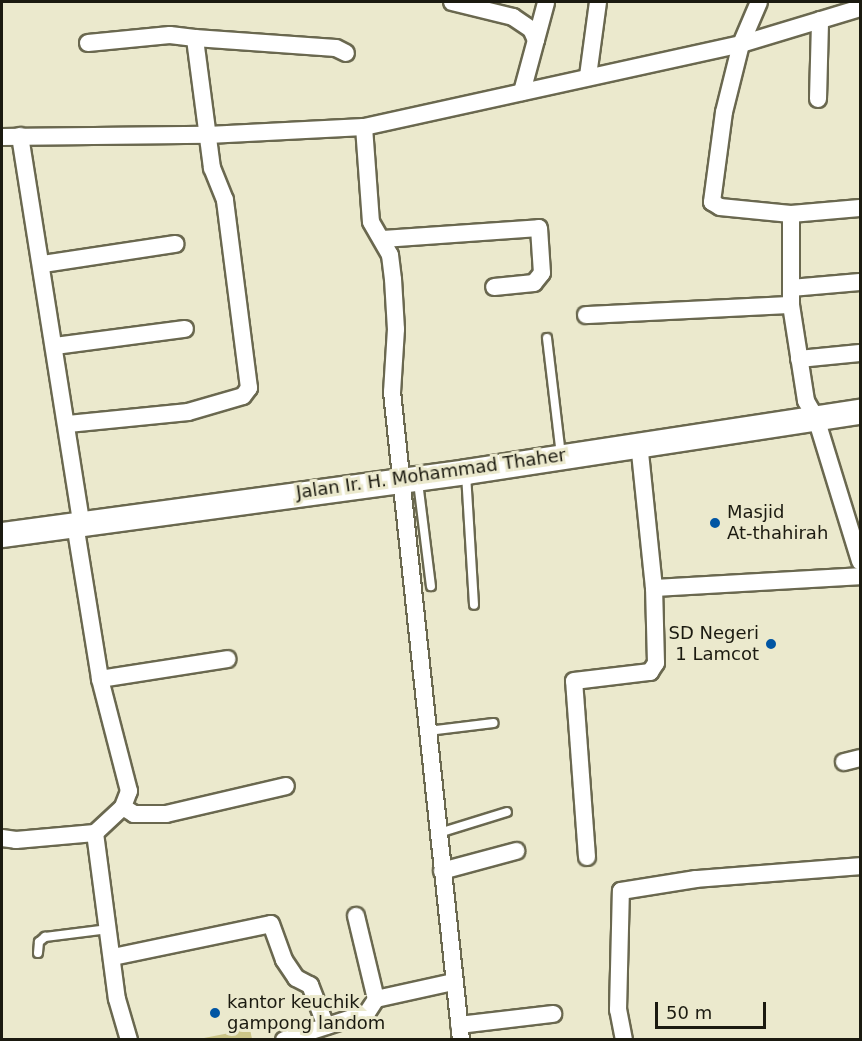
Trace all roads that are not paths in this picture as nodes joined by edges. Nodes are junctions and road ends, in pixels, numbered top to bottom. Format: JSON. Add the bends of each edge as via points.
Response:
{"nodes":[{"id":1,"x":452,"y":2,"type":"edge"},
{"id":2,"x":546,"y":2,"type":"edge"},
{"id":3,"x":598,"y":2,"type":"edge"},
{"id":4,"x":759,"y":2,"type":"edge"},
{"id":5,"x":857,"y":6,"type":"edge"},
{"id":6,"x":820,"y":20,"type":"junction"},
{"id":7,"x":195,"y":38,"type":"junction"},
{"id":8,"x":536,"y":40,"type":"junction"},
{"id":9,"x":88,"y":43,"type":"dead end"},
{"id":10,"x":741,"y":44,"type":"junction"},
{"id":11,"x":346,"y":53,"type":"dead end"},
{"id":12,"x":588,"y":76,"type":"junction"},
{"id":13,"x":522,"y":92,"type":"junction"},
{"id":14,"x":818,"y":99,"type":"dead end"},
{"id":15,"x":364,"y":127,"type":"junction"},
{"id":16,"x":208,"y":135,"type":"junction"},
{"id":17,"x":20,"y":136,"type":"junction"},
{"id":18,"x":2,"y":137,"type":"edge"},
{"id":19,"x":861,"y":208,"type":"edge"},
{"id":20,"x":791,"y":214,"type":"junction"},
{"id":21,"x":383,"y":239,"type":"junction"},
{"id":22,"x":175,"y":244,"type":"dead end"},
{"id":23,"x":43,"y":264,"type":"junction"},
{"id":24,"x":861,"y":282,"type":"edge"},
{"id":25,"x":494,"y":286,"type":"dead end"},
{"id":26,"x":791,"y":296,"type":"junction"},
{"id":27,"x":586,"y":315,"type":"dead end"},
{"id":28,"x":185,"y":329,"type":"dead end"},
{"id":29,"x":547,"y":338,"type":"dead end"},
{"id":30,"x":55,"y":346,"type":"junction"},
{"id":31,"x":861,"y":353,"type":"edge"},
{"id":32,"x":799,"y":359,"type":"junction"},
{"id":33,"x":861,"y":412,"type":"edge"},
{"id":34,"x":816,"y":418,"type":"junction"},
{"id":35,"x":68,"y":424,"type":"junction"},
{"id":36,"x":639,"y":443,"type":"junction"},
{"id":37,"x":561,"y":456,"type":"junction"},
{"id":38,"x":466,"y":472,"type":"junction"},
{"id":39,"x":410,"y":478,"type":"junction"},
{"id":40,"x":854,"y":516,"type":"edge"},
{"id":41,"x":78,"y":523,"type":"junction"},
{"id":42,"x":2,"y":535,"type":"edge"},
{"id":43,"x":861,"y":561,"type":"edge"},
{"id":44,"x":861,"y":576,"type":"edge"},
{"id":45,"x":430,"y":586,"type":"dead end"},
{"id":46,"x":654,"y":588,"type":"junction"},
{"id":47,"x":474,"y":605,"type":"dead end"},
{"id":48,"x":227,"y":658,"type":"dead end"},
{"id":49,"x":100,"y":679,"type":"junction"},
{"id":50,"x":494,"y":723,"type":"dead end"},
{"id":51,"x":428,"y":731,"type":"junction"},
{"id":52,"x":286,"y":786,"type":"dead end"},
{"id":53,"x":123,"y":807,"type":"junction"},
{"id":54,"x":507,"y":812,"type":"dead end"},
{"id":55,"x":95,"y":833,"type":"junction"},
{"id":56,"x":439,"y":833,"type":"junction"},
{"id":57,"x":2,"y":838,"type":"edge"},
{"id":58,"x":516,"y":851,"type":"dead end"},
{"id":59,"x":587,"y":857,"type":"dead end"},
{"id":60,"x":861,"y":866,"type":"edge"},
{"id":61,"x":442,"y":871,"type":"junction"},
{"id":62,"x":356,"y":916,"type":"dead end"},
{"id":63,"x":109,"y":929,"type":"junction"},
{"id":64,"x":38,"y":953,"type":"dead end"},
{"id":65,"x":113,"y":957,"type":"junction"},
{"id":66,"x":453,"y":982,"type":"junction"},
{"id":67,"x":376,"y":999,"type":"junction"},
{"id":68,"x":553,"y":1014,"type":"dead end"},
{"id":69,"x":326,"y":1026,"type":"junction"},
{"id":70,"x":460,"y":1032,"type":"edge"},
{"id":71,"x":129,"y":1040,"type":"edge"},
{"id":72,"x":284,"y":1040,"type":"edge"},
{"id":73,"x":624,"y":1040,"type":"edge"}],
"edges":[{"from":1,"to":8,"type":"street","via":[[513,17],[531,29]]},
{"from":2,"to":8,"type":"street"},
{"from":3,"to":12,"type":"street"},
{"from":4,"to":10,"type":"street"},
{"from":5,"to":6,"type":"street"},
{"from":6,"to":10,"type":"street"},
{"from":6,"to":14,"type":"street"},
{"from":7,"to":9,"type":"street","via":[[170,35]]},
{"from":7,"to":11,"type":"street","via":[[336,48]]},
{"from":7,"to":16,"type":"street"},
{"from":8,"to":13,"type":"street"},
{"from":10,"to":12,"type":"street"},
{"from":10,"to":20,"type":"street","via":[[724,112],[712,202],[720,207]]},
{"from":12,"to":13,"type":"street"},
{"from":13,"to":15,"type":"street"},
{"from":15,"to":16,"type":"street"},
{"from":15,"to":21,"type":"street","via":[[371,222]]},
{"from":16,"to":17,"type":"street"},
{"from":16,"to":35,"type":"street","via":[[212,168],[225,200],[248,382],[246,394],[188,412]]},
{"from":17,"to":18,"type":"street"},
{"from":17,"to":23,"type":"street"},
{"from":19,"to":20,"type":"street"},
{"from":20,"to":26,"type":"street"},
{"from":21,"to":25,"type":"street","via":[[539,228],[542,273],[534,283]]},
{"from":21,"to":39,"type":"street","via":[[393,279],[396,329],[392,392]]},
{"from":22,"to":23,"type":"street"},
{"from":23,"to":30,"type":"street"},
{"from":24,"to":26,"type":"street"},
{"from":26,"to":27,"type":"street"},
{"from":26,"to":32,"type":"street"},
{"from":28,"to":30,"type":"street"},
{"from":29,"to":37,"type":"lane"},
{"from":30,"to":35,"type":"street"},
{"from":31,"to":32,"type":"street"},
{"from":32,"to":34,"type":"street","via":[[806,401]]},
{"from":33,"to":34,"type":"main road","name":"Jalan Ir. H. Mohammad Thaher"},
{"from":34,"to":36,"type":"main road","name":"Jalan Ir. H. Mohammad Thaher"},
{"from":34,"to":40,"type":"street"},
{"from":35,"to":41,"type":"street"},
{"from":36,"to":37,"type":"main road","name":"Jalan Ir. H. Mohammad Thaher"},
{"from":36,"to":46,"type":"street"},
{"from":37,"to":38,"type":"main road","name":"Jalan Ir. H. Mohammad Thaher"},
{"from":38,"to":39,"type":"main road","name":"Jalan Ir. H. Mohammad Thaher"},
{"from":38,"to":47,"type":"lane"},
{"from":39,"to":41,"type":"main road","name":"Jalan Ir. H. Mohammad Thaher"},
{"from":39,"to":45,"type":"lane"},
{"from":39,"to":51,"type":"street"},
{"from":40,"to":43,"type":"street"},
{"from":41,"to":42,"type":"main road","name":"Jalan Ir. H. Mohammad Thaher"},
{"from":41,"to":49,"type":"street"},
{"from":44,"to":46,"type":"street"},
{"from":46,"to":59,"type":"street","via":[[654,668],[650,672],[574,681]]},
{"from":48,"to":49,"type":"street"},
{"from":49,"to":53,"type":"street","via":[[127,771],[129,791]]},
{"from":50,"to":51,"type":"lane"},
{"from":51,"to":56,"type":"street"},
{"from":52,"to":53,"type":"street","via":[[166,814],[134,814]]},
{"from":53,"to":55,"type":"street"},
{"from":54,"to":56,"type":"lane"},
{"from":55,"to":57,"type":"street"},
{"from":55,"to":63,"type":"street"},
{"from":56,"to":61,"type":"street"},
{"from":58,"to":61,"type":"street"},
{"from":60,"to":73,"type":"street","via":[[696,879],[621,891],[618,1010]]},
{"from":61,"to":66,"type":"street"},
{"from":62,"to":67,"type":"street"},
{"from":63,"to":64,"type":"lane","via":[[45,937],[39,942]]},
{"from":63,"to":65,"type":"street"},
{"from":65,"to":69,"type":"street","via":[[271,924],[284,960],[296,978],[310,985]]},
{"from":65,"to":71,"type":"street","via":[[117,999]]},
{"from":66,"to":67,"type":"street"},
{"from":66,"to":70,"type":"street"},
{"from":67,"to":69,"type":"street","via":[[367,1013]]},
{"from":68,"to":70,"type":"street"},
{"from":69,"to":72,"type":"street"}]}
